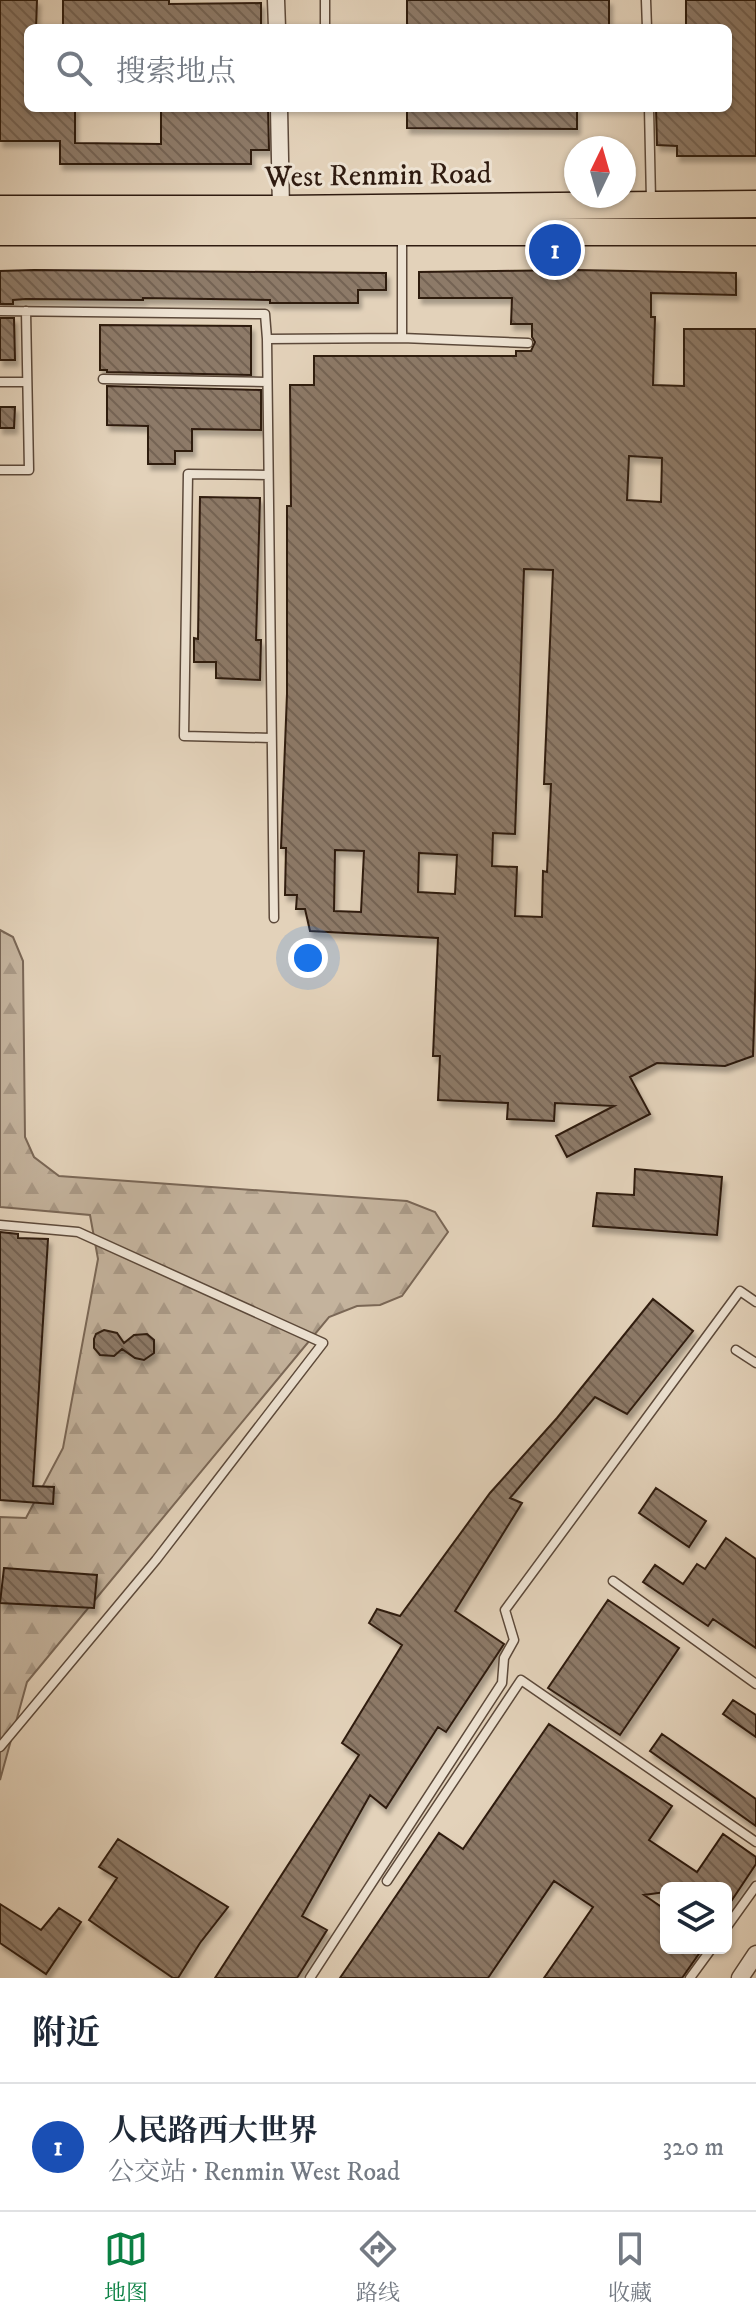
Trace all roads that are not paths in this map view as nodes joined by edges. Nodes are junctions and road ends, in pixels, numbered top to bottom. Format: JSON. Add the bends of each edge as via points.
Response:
{"nodes":[{"id":1,"x":276,"y":0,"type":"edge"},
{"id":2,"x":325,"y":0,"type":"edge"},
{"id":3,"x":646,"y":0,"type":"edge"},
{"id":4,"x":277,"y":24,"type":"edge"},
{"id":5,"x":325,"y":24,"type":"edge"},
{"id":6,"x":647,"y":24,"type":"edge"},
{"id":7,"x":279,"y":112,"type":"edge"},
{"id":8,"x":649,"y":112,"type":"edge"},
{"id":9,"x":756,"y":204,"type":"edge"},
{"id":10,"x":651,"y":205,"type":"junction"},
{"id":11,"x":0,"y":209,"type":"edge"},
{"id":12,"x":281,"y":209,"type":"junction"},
{"id":13,"x":0,"y":232,"type":"edge"},
{"id":14,"x":402,"y":232,"type":"junction"},
{"id":15,"x":756,"y":232,"type":"edge"},
{"id":16,"x":0,"y":311,"type":"edge"},
{"id":17,"x":26,"y":311,"type":"junction"},
{"id":18,"x":402,"y":338,"type":"junction"},
{"id":19,"x":267,"y":339,"type":"junction"},
{"id":20,"x":528,"y":343,"type":"dead end"},
{"id":21,"x":103,"y":379,"type":"dead end"},
{"id":22,"x":0,"y":382,"type":"edge"},
{"id":23,"x":27,"y":382,"type":"junction"},
{"id":24,"x":267,"y":382,"type":"junction"},
{"id":25,"x":0,"y":470,"type":"edge"},
{"id":26,"x":268,"y":475,"type":"junction"},
{"id":27,"x":271,"y":738,"type":"junction"},
{"id":28,"x":274,"y":918,"type":"dead end"},
{"id":29,"x":0,"y":1225,"type":"edge"},
{"id":30,"x":756,"y":1302,"type":"edge"},
{"id":31,"x":736,"y":1350,"type":"dead end"},
{"id":32,"x":756,"y":1363,"type":"edge"},
{"id":33,"x":613,"y":1581,"type":"dead end"},
{"id":34,"x":756,"y":1684,"type":"edge"},
{"id":35,"x":0,"y":1747,"type":"edge"},
{"id":36,"x":756,"y":1842,"type":"edge"},
{"id":37,"x":387,"y":1881,"type":"dead end"},
{"id":38,"x":756,"y":1886,"type":"edge"},
{"id":39,"x":732,"y":1920,"type":"edge"},
{"id":40,"x":708,"y":1954,"type":"edge"},
{"id":41,"x":756,"y":1954,"type":"edge"},
{"id":42,"x":310,"y":1978,"type":"edge"},
{"id":43,"x":690,"y":1978,"type":"edge"},
{"id":44,"x":740,"y":1978,"type":"edge"}],
"edges":[{"from":1,"to":4,"type":"street"},
{"from":2,"to":5,"type":"lane"},
{"from":3,"to":6,"type":"lane"},
{"from":7,"to":12,"type":"street"},
{"from":8,"to":10,"type":"lane"},
{"from":9,"to":10,"type":"main road","name":"West Renmin Road"},
{"from":10,"to":12,"type":"main road","name":"West Renmin Road"},
{"from":11,"to":12,"type":"main road","name":"West Renmin Road"},
{"from":13,"to":14,"type":"main road"},
{"from":14,"to":15,"type":"main road"},
{"from":14,"to":18,"type":"lane"},
{"from":16,"to":17,"type":"lane"},
{"from":17,"to":19,"type":"lane","via":[[265,314]]},
{"from":17,"to":23,"type":"lane"},
{"from":18,"to":19,"type":"lane"},
{"from":18,"to":20,"type":"lane"},
{"from":19,"to":24,"type":"lane"},
{"from":21,"to":24,"type":"lane"},
{"from":22,"to":23,"type":"lane"},
{"from":23,"to":25,"type":"lane","via":[[29,470]]},
{"from":24,"to":26,"type":"lane"},
{"from":26,"to":27,"type":"lane"},
{"from":26,"to":27,"type":"lane","via":[[188,474],[184,736]]},
{"from":27,"to":28,"type":"lane"},
{"from":29,"to":35,"type":"lane","via":[[78,1232],[323,1343],[156,1560]]},
{"from":30,"to":42,"type":"lane","via":[[740,1291],[505,1610],[514,1640],[504,1658],[502,1683]]},
{"from":31,"to":32,"type":"lane"},
{"from":33,"to":34,"type":"lane"},
{"from":36,"to":37,"type":"lane","via":[[521,1680]]},
{"from":38,"to":39,"type":"lane"},
{"from":40,"to":43,"type":"lane"},
{"from":41,"to":44,"type":"street"}]}
